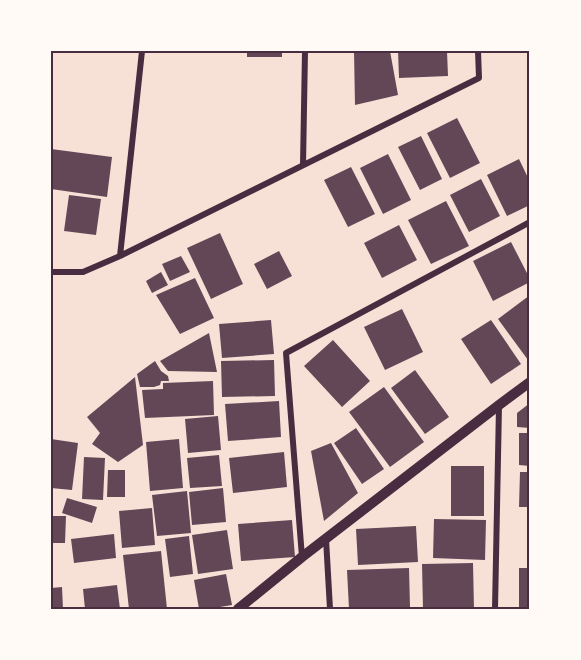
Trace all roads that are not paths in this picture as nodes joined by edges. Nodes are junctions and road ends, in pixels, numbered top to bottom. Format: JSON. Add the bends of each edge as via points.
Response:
{"nodes":[{"id":1,"x":142,"y":51,"type":"edge"},
{"id":2,"x":305,"y":51,"type":"edge"},
{"id":3,"x":478,"y":51,"type":"edge"},
{"id":4,"x":303,"y":165,"type":"junction"},
{"id":5,"x":530,"y":222,"type":"edge"},
{"id":6,"x":120,"y":256,"type":"junction"},
{"id":7,"x":51,"y":273,"type":"edge"},
{"id":8,"x":530,"y":382,"type":"edge"},
{"id":9,"x":499,"y":405,"type":"junction"},
{"id":10,"x":326,"y":539,"type":"junction"},
{"id":11,"x":302,"y":557,"type":"junction"},
{"id":12,"x":238,"y":609,"type":"edge"},
{"id":13,"x":330,"y":609,"type":"edge"},
{"id":14,"x":495,"y":609,"type":"edge"}],
"edges":[{"from":1,"to":6,"type":"street"},
{"from":2,"to":4,"type":"street"},
{"from":3,"to":4,"type":"street","via":[[479,78]]},
{"from":4,"to":6,"type":"street"},
{"from":5,"to":11,"type":"street","via":[[286,353]]},
{"from":6,"to":7,"type":"street","via":[[83,272]]},
{"from":8,"to":9,"type":"street"},
{"from":9,"to":10,"type":"street"},
{"from":9,"to":14,"type":"street"},
{"from":10,"to":11,"type":"street"},
{"from":10,"to":13,"type":"street"},
{"from":11,"to":12,"type":"street"}]}
